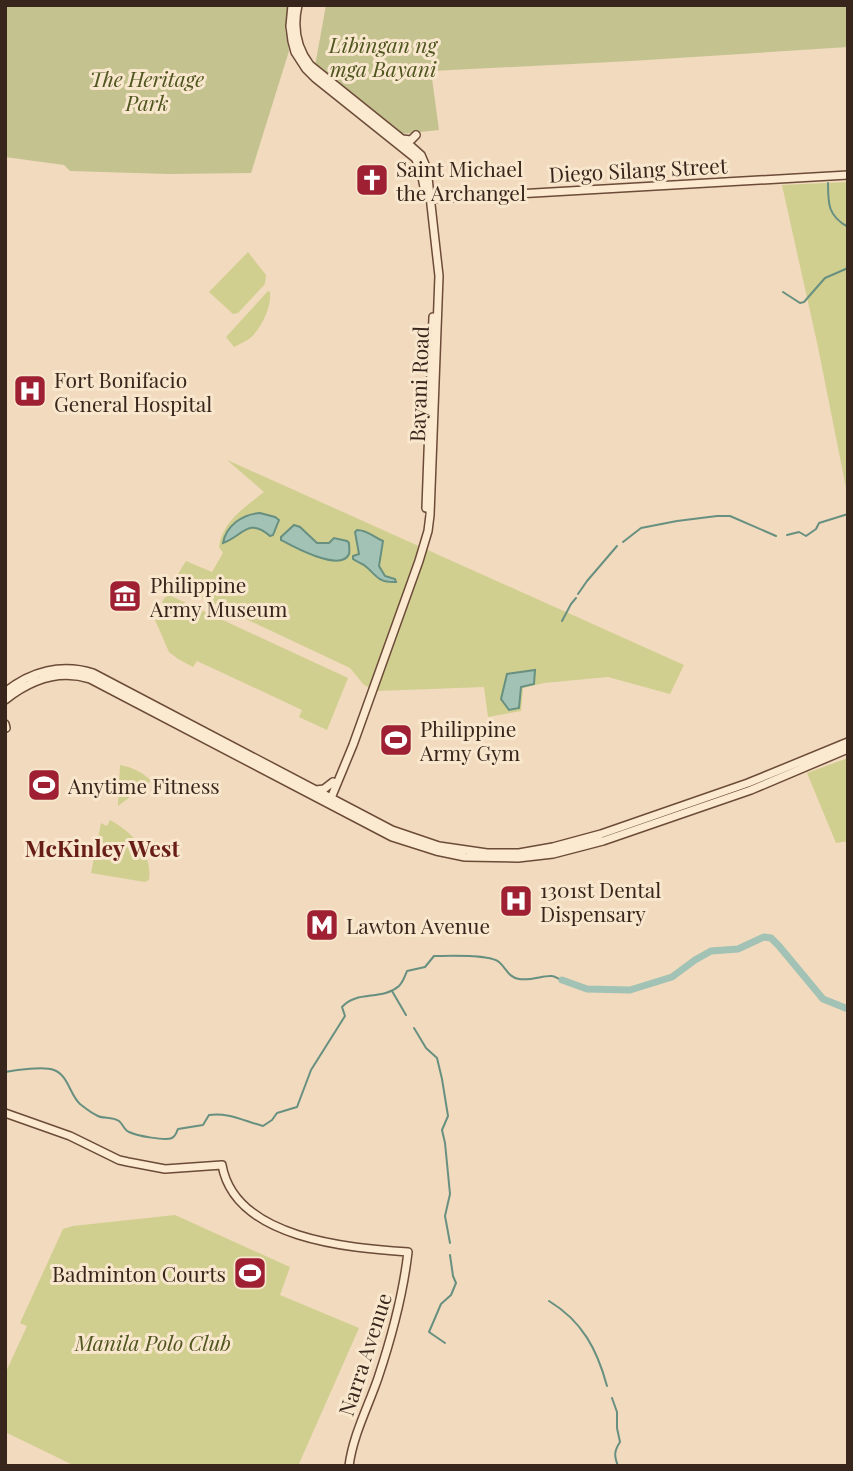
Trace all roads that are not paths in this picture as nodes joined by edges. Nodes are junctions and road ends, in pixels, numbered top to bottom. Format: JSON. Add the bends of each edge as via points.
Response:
{"nodes":[{"id":1,"x":292,"y":5,"type":"edge"},
{"id":2,"x":298,"y":5,"type":"edge"},
{"id":3,"x":416,"y":135,"type":"dead end"},
{"id":4,"x":402,"y":139,"type":"junction"},
{"id":5,"x":848,"y":176,"type":"edge"},
{"id":6,"x":431,"y":199,"type":"junction"},
{"id":7,"x":6,"y":697,"type":"edge"},
{"id":8,"x":5,"y":707,"type":"edge"},
{"id":9,"x":848,"y":742,"type":"edge"},
{"id":10,"x":351,"y":744,"type":"junction"},
{"id":11,"x":848,"y":749,"type":"edge"},
{"id":12,"x":335,"y":784,"type":"junction"},
{"id":13,"x":316,"y":790,"type":"junction"},
{"id":14,"x":328,"y":800,"type":"junction"},
{"id":15,"x":341,"y":803,"type":"junction"},
{"id":16,"x":5,"y":1113,"type":"edge"},
{"id":17,"x":349,"y":1466,"type":"edge"}],
"edges":[{"from":1,"to":10,"type":"main road","name":"Bayani Road","via":[[292,41],[306,69],[416,160],[423,178],[433,250],[424,530]]},
{"from":2,"to":4,"type":"main road","name":"Bayani Road","via":[[297,40],[310,65]]},
{"from":3,"to":4,"type":"main road"},
{"from":4,"to":6,"type":"main road","name":"Bayani Road","via":[[424,160]]},
{"from":5,"to":6,"type":"main road","name":"Diego Silang Street"},
{"from":6,"to":10,"type":"main road","name":"Bayani Road","via":[[439,285],[428,531]]},
{"from":7,"to":8,"type":"main road"},
{"from":7,"to":13,"type":"main road","via":[[26,678],[54,669],[89,671]]},
{"from":7,"to":14,"type":"main road","via":[[48,678],[71,675],[90,679]]},
{"from":9,"to":15,"type":"main road","via":[[748,783],[581,841],[533,851],[487,853],[439,846],[392,830]]},
{"from":10,"to":12,"type":"main road","name":"Bayani Road"},
{"from":11,"to":14,"type":"main road","via":[[761,786],[614,837],[534,857],[488,858],[436,851],[392,837]]},
{"from":12,"to":13,"type":"main road"},
{"from":12,"to":14,"type":"main road","name":"Bayani Road"},
{"from":12,"to":15,"type":"main road"},
{"from":13,"to":14,"type":"main road"},
{"from":14,"to":15,"type":"main road"},
{"from":16,"to":17,"type":"main road","name":"Narra Avenue","via":[[144,1166],[222,1165],[226,1181],[241,1202],[280,1228],[337,1244],[408,1252],[395,1322]]}]}
